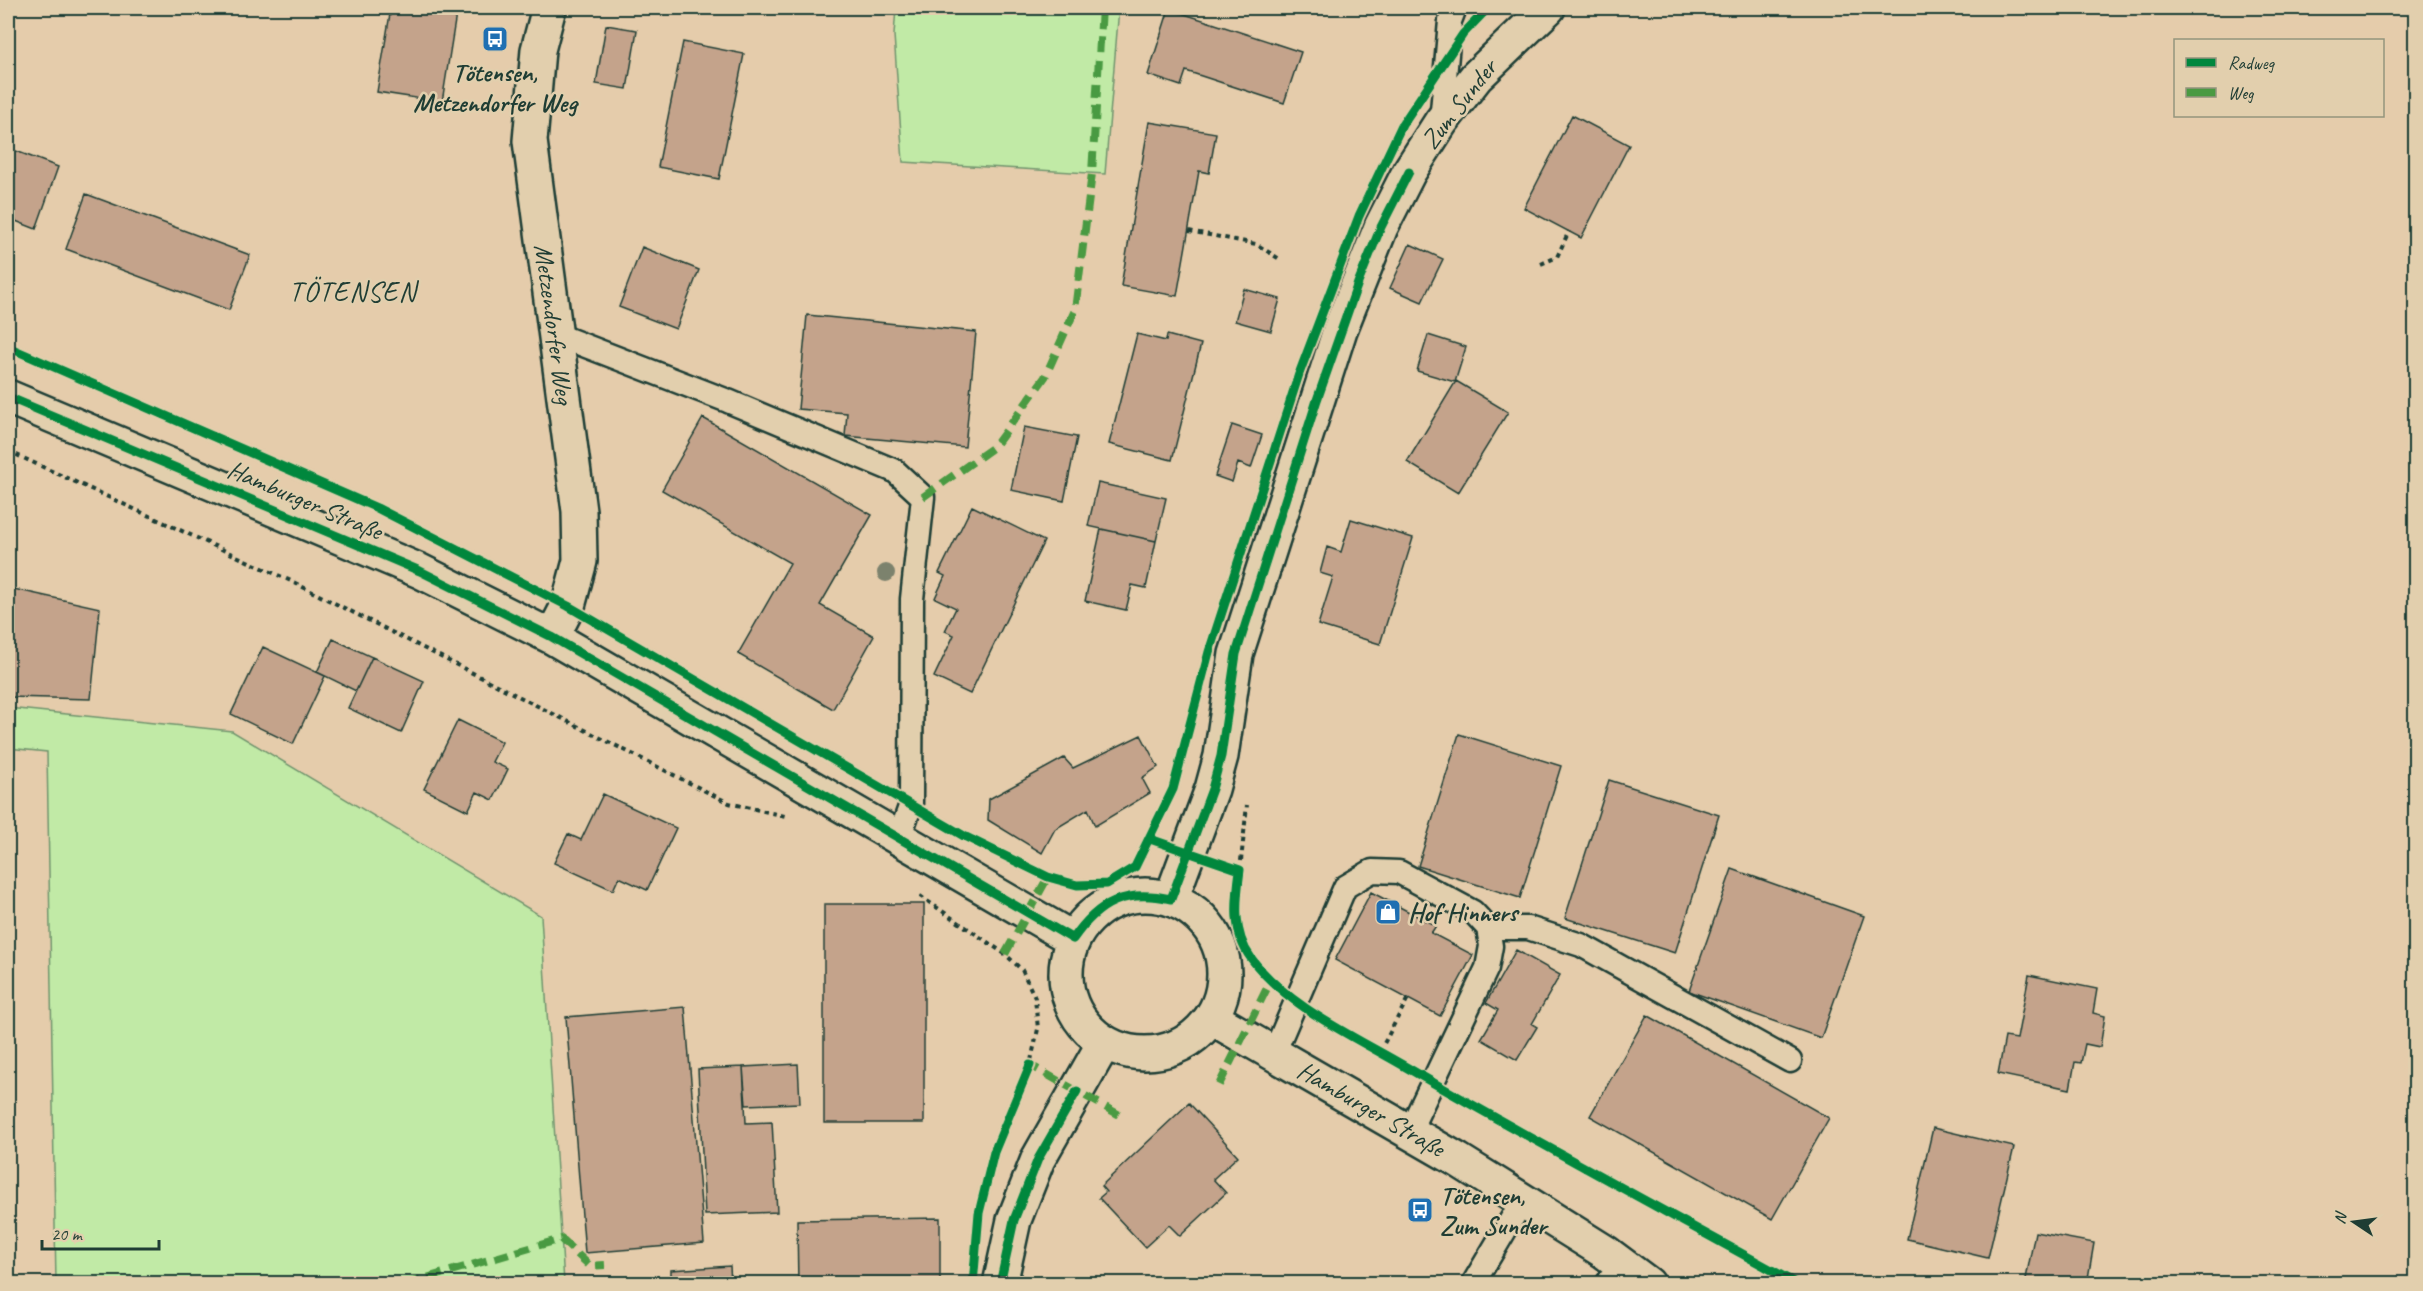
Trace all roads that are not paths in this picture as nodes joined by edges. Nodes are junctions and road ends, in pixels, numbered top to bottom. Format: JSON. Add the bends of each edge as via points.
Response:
{"nodes":[{"id":1,"x":549,"y":8,"type":"edge"},
{"id":2,"x":1455,"y":8,"type":"edge"},
{"id":3,"x":1548,"y":8,"type":"edge"},
{"id":4,"x":1441,"y":122,"type":"junction"},
{"id":5,"x":555,"y":334,"type":"junction"},
{"id":6,"x":8,"y":397,"type":"edge"},
{"id":7,"x":552,"y":637,"type":"junction"},
{"id":8,"x":899,"y":838,"type":"junction"},
{"id":9,"x":1171,"y":899,"type":"junction"},
{"id":10,"x":1488,"y":928,"type":"junction"},
{"id":11,"x":1073,"y":939,"type":"junction"},
{"id":12,"x":1212,"y":1018,"type":"junction"},
{"id":13,"x":1104,"y":1043,"type":"junction"},
{"id":14,"x":1274,"y":1053,"type":"junction"},
{"id":15,"x":1790,"y":1061,"type":"dead end"},
{"id":16,"x":1409,"y":1132,"type":"junction"},
{"id":17,"x":1523,"y":1200,"type":"junction"},
{"id":18,"x":1614,"y":1273,"type":"edge"},
{"id":19,"x":1000,"y":1284,"type":"edge"},
{"id":20,"x":1473,"y":1284,"type":"edge"},
{"id":21,"x":1648,"y":1284,"type":"edge"}],
"edges":[{"from":1,"to":5,"type":"main road","name":"Metzendorfer Weg","via":[[538,50],[530,141]]},
{"from":2,"to":4,"type":"lane","via":[[1450,21]]},
{"from":3,"to":4,"type":"main road","name":"Zum Sunder","via":[[1476,77]]},
{"from":4,"to":9,"type":"main road","name":"Zum Sunder","via":[[1381,227],[1340,330],[1236,654],[1221,756],[1212,789]]},
{"from":5,"to":7,"type":"main road","name":"Metzendorfer Weg","via":[[579,512],[580,561],[568,606]]},
{"from":5,"to":8,"type":"lane","via":[[895,471],[923,497],[912,599],[911,804]]},
{"from":6,"to":7,"type":"main road","name":"Hamburger Straße","via":[[420,572]]},
{"from":7,"to":8,"type":"main road","name":"Hamburger Straße"},
{"from":8,"to":11,"type":"main road","name":"Hamburger Straße"},
{"from":9,"to":11,"type":"main road","via":[[1152,894],[1115,900],[1098,909]]},
{"from":9,"to":12,"type":"main road","via":[[1201,918],[1220,948],[1225,972]]},
{"from":10,"to":14,"type":"lane","via":[[1473,912],[1399,872],[1372,871],[1346,887]]},
{"from":10,"to":15,"type":"lane","via":[[1528,928],[1581,945]]},
{"from":10,"to":16,"type":"lane","via":[[1491,946],[1487,968]]},
{"from":11,"to":13,"type":"main road","via":[[1065,972],[1066,989],[1080,1020]]},
{"from":12,"to":13,"type":"main road","via":[[1196,1036],[1175,1048],[1151,1054]]},
{"from":12,"to":14,"type":"main road","name":"Hamburger Straße"},
{"from":13,"to":19,"type":"main road","via":[[1038,1159],[1014,1220]]},
{"from":14,"to":16,"type":"main road","name":"Hamburger Straße"},
{"from":16,"to":17,"type":"main road","name":"Hamburger Straße"},
{"from":17,"to":18,"type":"main road","name":"Hamburger Straße"},
{"from":17,"to":20,"type":"lane"},
{"from":18,"to":21,"type":"main road","name":"Hamburger Straße"}]}
